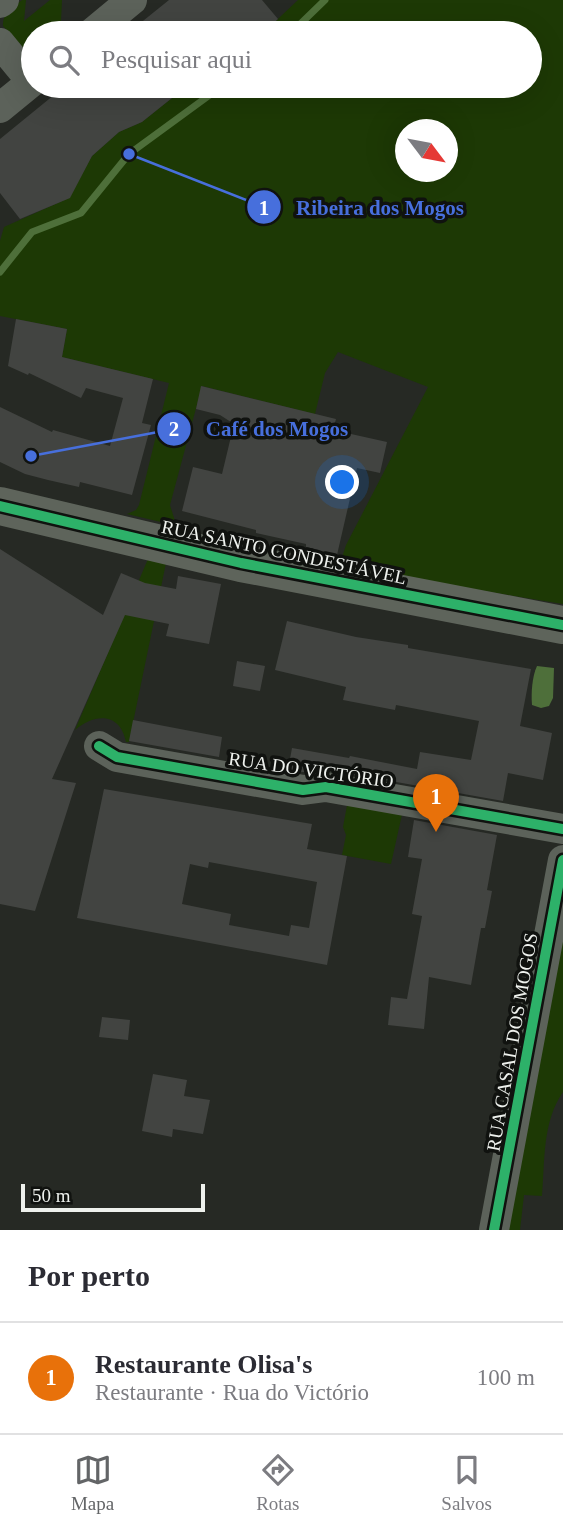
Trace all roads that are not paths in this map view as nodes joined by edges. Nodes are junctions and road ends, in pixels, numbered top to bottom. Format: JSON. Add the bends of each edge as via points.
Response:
{"nodes":[{"id":1,"x":132,"y":0,"type":"edge"},
{"id":2,"x":107,"y":21,"type":"edge"},
{"id":3,"x":0,"y":43,"type":"edge"},
{"id":4,"x":21,"y":68,"type":"edge"},
{"id":5,"x":21,"y":91,"type":"edge"},
{"id":6,"x":0,"y":108,"type":"edge"},
{"id":7,"x":0,"y":506,"type":"edge"},
{"id":8,"x":563,"y":625,"type":"edge"},
{"id":9,"x":99,"y":746,"type":"dead end"},
{"id":10,"x":563,"y":829,"type":"edge"},
{"id":11,"x":563,"y":860,"type":"edge"},
{"id":12,"x":494,"y":1230,"type":"edge"}],
"edges":[{"from":1,"to":2,"type":"street"},
{"from":3,"to":4,"type":"street"},
{"from":5,"to":6,"type":"street"},
{"from":7,"to":8,"type":"street","name":"RUA SANTO CONDESTÁVEL","via":[[241,563]]},
{"from":9,"to":10,"type":"street","name":"RUA DO VICTÓRIO","via":[[130,760],[303,790],[326,787]]},
{"from":11,"to":12,"type":"street","name":"RUA CASAL DOS MOGOS"}]}
